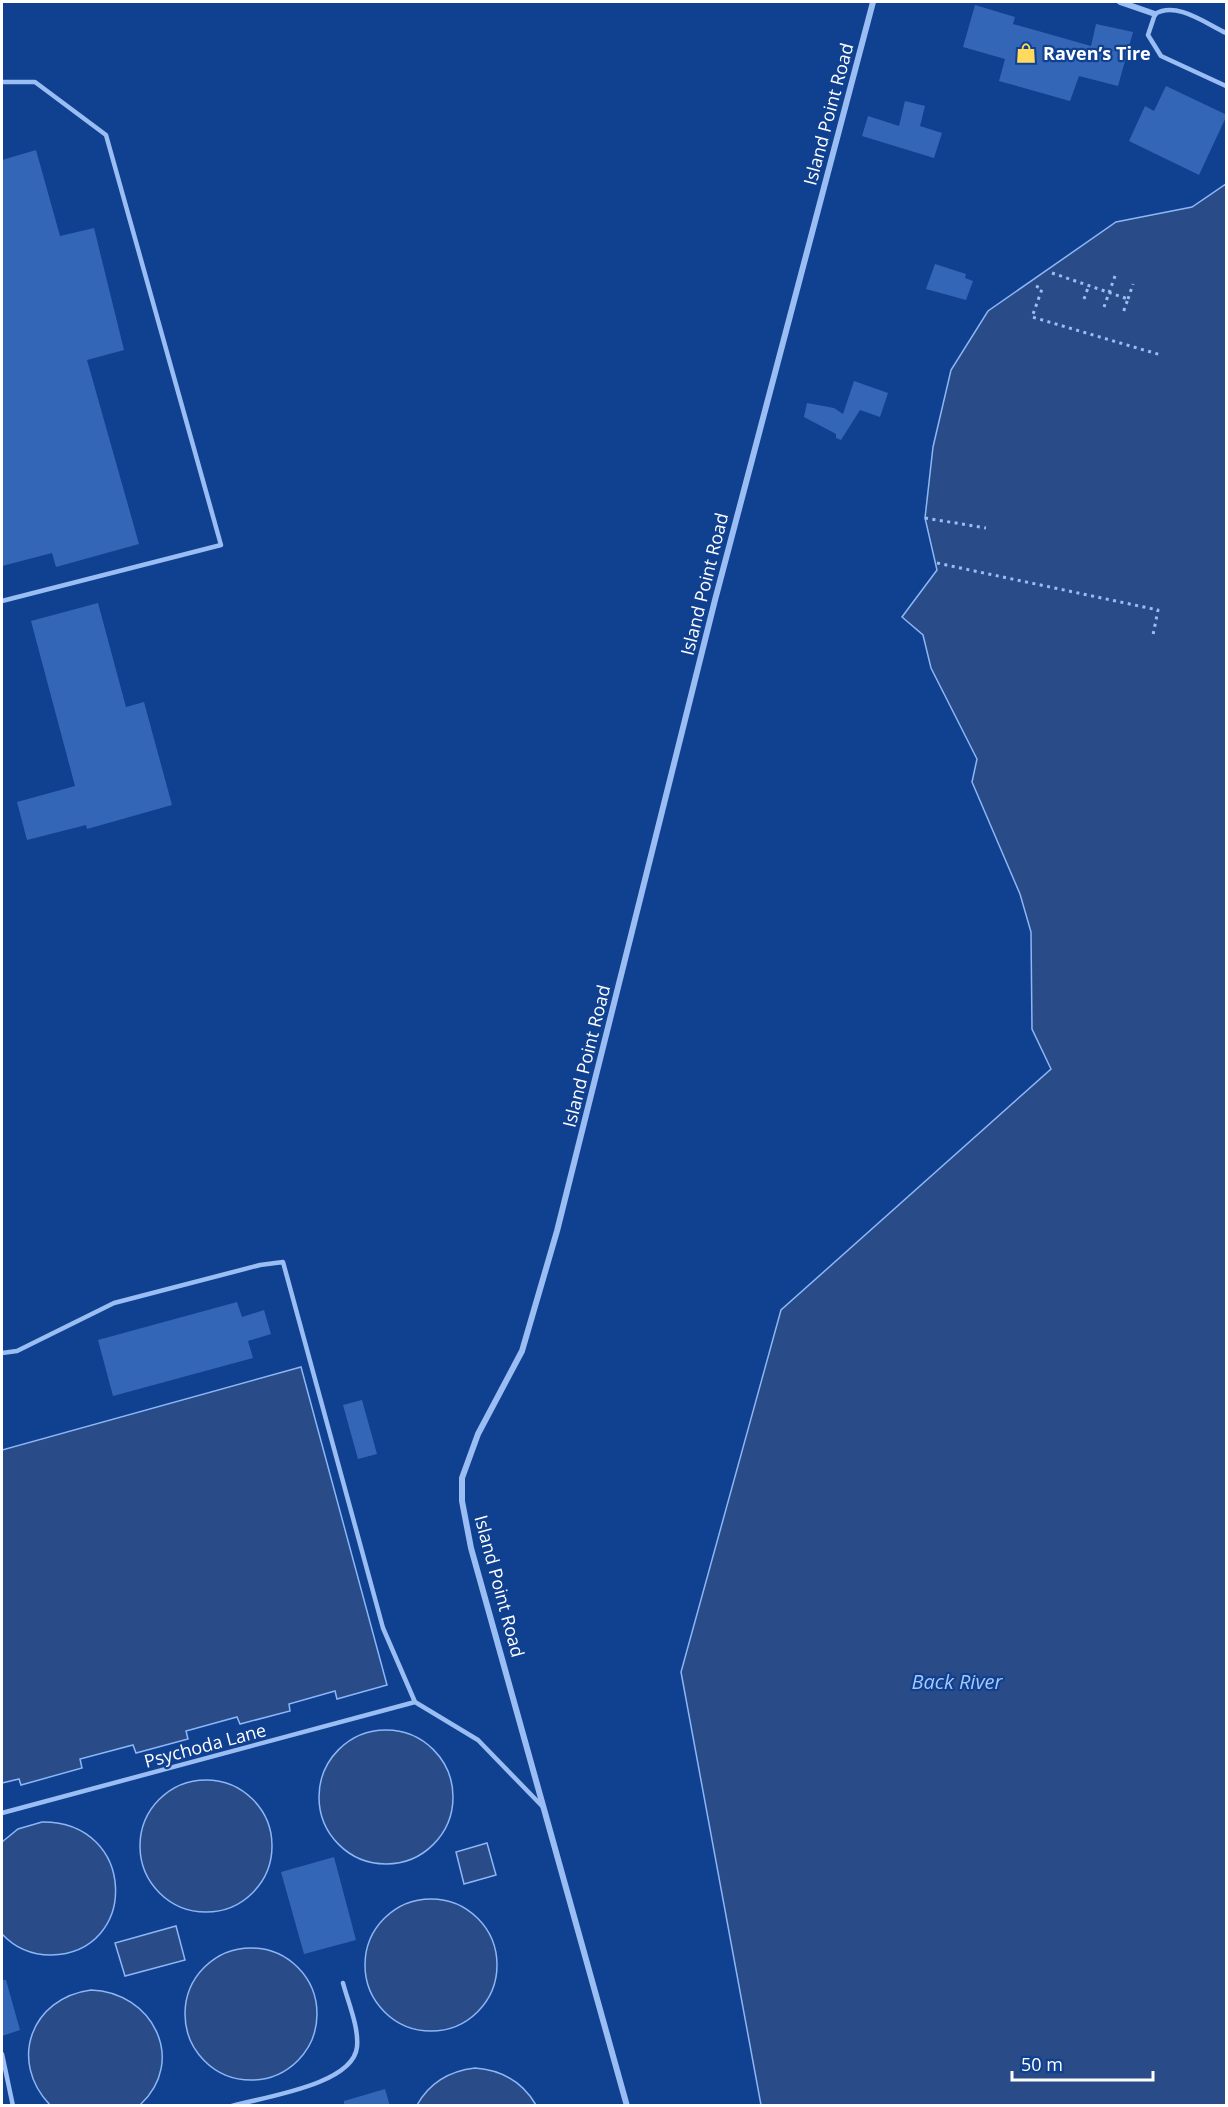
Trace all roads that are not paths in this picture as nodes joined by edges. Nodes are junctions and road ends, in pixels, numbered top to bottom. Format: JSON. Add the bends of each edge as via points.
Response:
{"nodes":[{"id":1,"x":873,"y":2,"type":"edge"},
{"id":2,"x":1120,"y":2,"type":"edge"},
{"id":3,"x":1155,"y":14,"type":"junction"},
{"id":4,"x":1227,"y":33,"type":"edge"},
{"id":5,"x":2,"y":82,"type":"edge"},
{"id":6,"x":1227,"y":86,"type":"edge"},
{"id":7,"x":2,"y":601,"type":"edge"},
{"id":8,"x":2,"y":1353,"type":"edge"},
{"id":9,"x":415,"y":1702,"type":"junction"},
{"id":10,"x":545,"y":1809,"type":"junction"},
{"id":11,"x":2,"y":1813,"type":"edge"},
{"id":12,"x":343,"y":1983,"type":"dead end"},
{"id":13,"x":2,"y":2054,"type":"edge"},
{"id":14,"x":13,"y":2106,"type":"edge"},
{"id":15,"x":232,"y":2106,"type":"edge"},
{"id":16,"x":627,"y":2106,"type":"edge"}],
"edges":[{"from":1,"to":10,"type":"street","name":"Island Point Road","via":[[715,600],[557,1231],[522,1351],[478,1434],[462,1478],[471,1548]]},
{"from":2,"to":3,"type":"street"},
{"from":3,"to":4,"type":"lane","via":[[1173,8]]},
{"from":3,"to":6,"type":"lane","via":[[1148,35],[1161,56]]},
{"from":5,"to":7,"type":"lane","via":[[35,82],[106,135],[221,545]]},
{"from":8,"to":9,"type":"lane","via":[[17,1351],[114,1303],[283,1262],[383,1628]]},
{"from":9,"to":10,"type":"lane","via":[[478,1740]]},
{"from":9,"to":11,"type":"lane","name":"Psychoda Lane"},
{"from":10,"to":16,"type":"street","name":"Island Point Road"},
{"from":12,"to":15,"type":"lane","via":[[357,2046],[353,2060],[344,2070],[320,2082]]},
{"from":13,"to":14,"type":"lane"}]}
